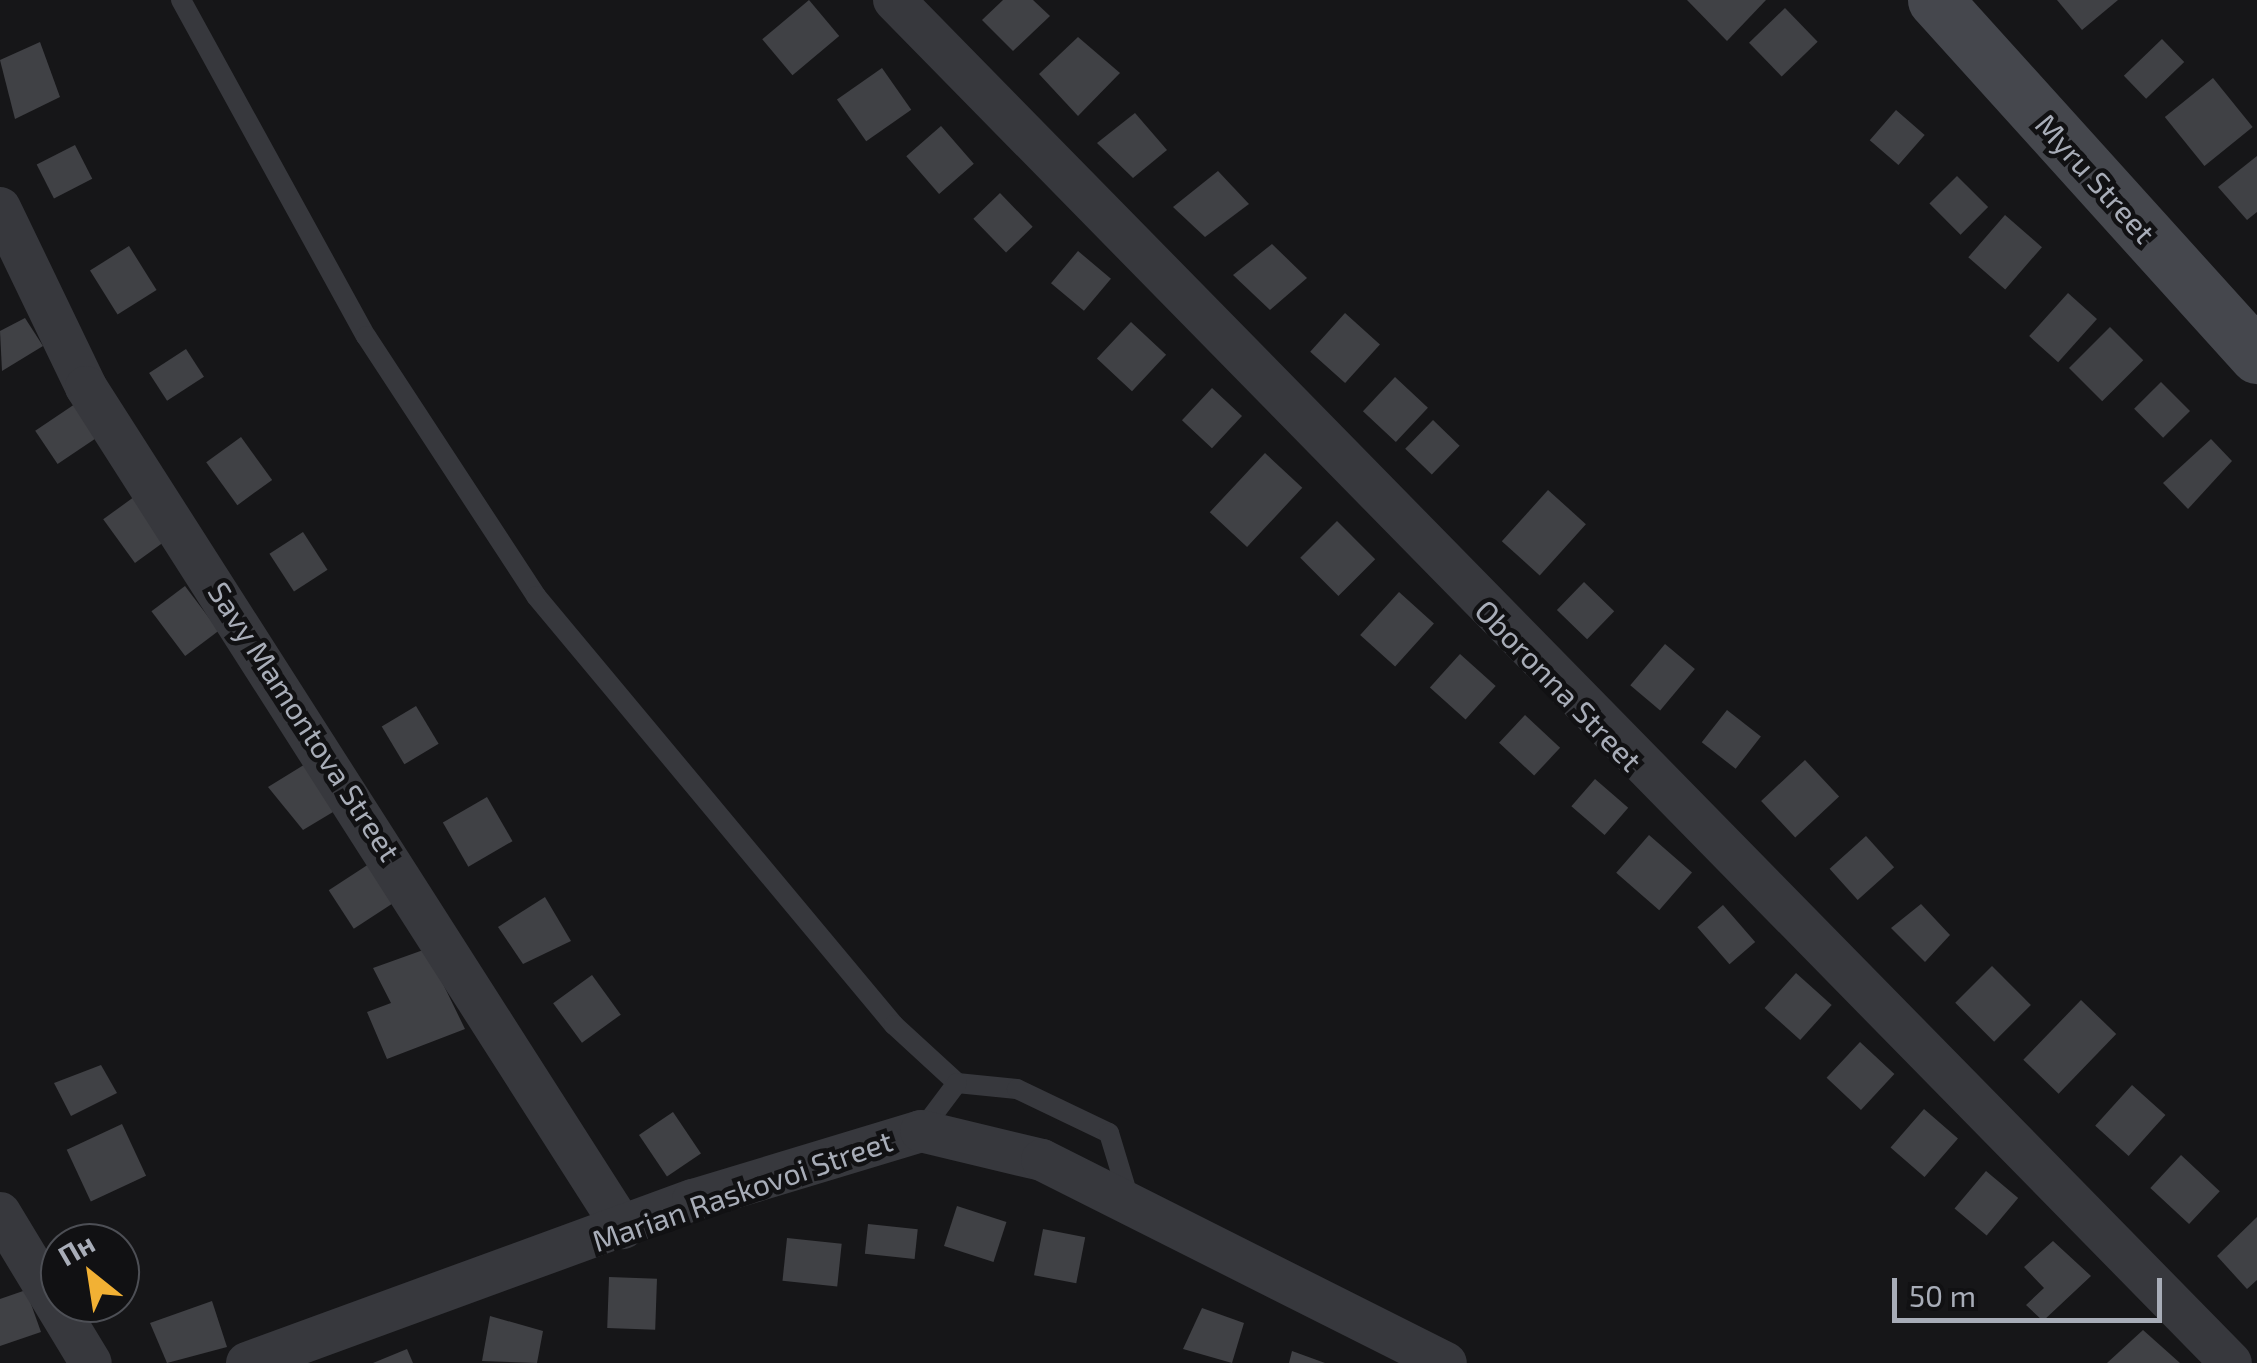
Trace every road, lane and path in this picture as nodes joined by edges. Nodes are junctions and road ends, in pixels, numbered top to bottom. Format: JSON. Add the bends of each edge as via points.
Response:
{"nodes":[{"id":1,"x":181,"y":0,"type":"edge"},
{"id":2,"x":894,"y":0,"type":"edge"},
{"id":3,"x":1935,"y":0,"type":"edge"},
{"id":4,"x":0,"y":208,"type":"edge"},
{"id":5,"x":2257,"y":356,"type":"edge"},
{"id":6,"x":957,"y":1082,"type":"junction"},
{"id":7,"x":921,"y":1130,"type":"junction"},
{"id":8,"x":1131,"y":1205,"type":"junction"},
{"id":9,"x":0,"y":1213,"type":"edge"},
{"id":10,"x":623,"y":1228,"type":"junction"},
{"id":11,"x":92,"y":1363,"type":"edge"},
{"id":12,"x":247,"y":1363,"type":"edge"},
{"id":13,"x":1446,"y":1363,"type":"edge"},
{"id":14,"x":2231,"y":1363,"type":"edge"}],
"edges":[{"from":1,"to":6,"type":"lane","via":[[366,336],[536,596],[894,1025]]},
{"from":2,"to":14,"type":"street","name":"Oboronna Street"},
{"from":3,"to":5,"type":"street","name":"Myru Street"},
{"from":4,"to":10,"type":"street","name":"Savy Mamontova Street","via":[[86,386]]},
{"from":6,"to":7,"type":"lane"},
{"from":6,"to":8,"type":"lane","via":[[1017,1089],[1109,1132]]},
{"from":7,"to":8,"type":"street","name":"Marian Raskovoi Street","via":[[1042,1160]]},
{"from":7,"to":10,"type":"street","name":"Marian Raskovoi Street"},
{"from":8,"to":13,"type":"street","name":"Marian Raskovoi Street"},
{"from":9,"to":11,"type":"street"},
{"from":10,"to":12,"type":"street","name":"Marian Raskovoi Street"}]}
